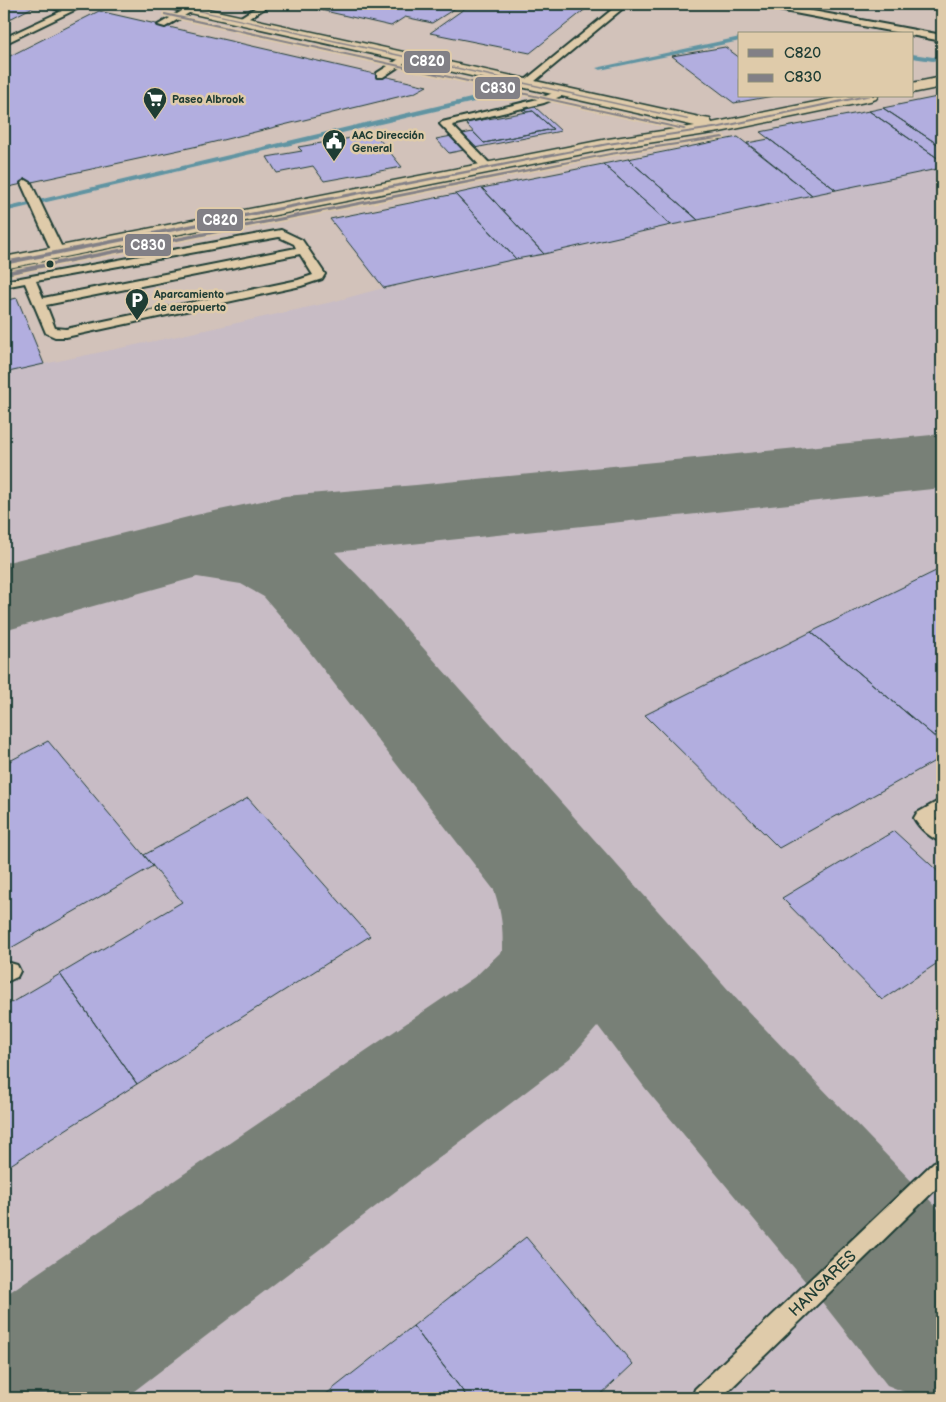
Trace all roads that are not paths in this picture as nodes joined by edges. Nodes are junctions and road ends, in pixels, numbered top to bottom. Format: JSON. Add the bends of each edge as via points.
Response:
{"nodes":[{"id":1,"x":46,"y":4,"type":"edge"},
{"id":2,"x":83,"y":4,"type":"edge"},
{"id":3,"x":167,"y":4,"type":"edge"},
{"id":4,"x":266,"y":4,"type":"edge"},
{"id":5,"x":624,"y":4,"type":"edge"},
{"id":6,"x":763,"y":4,"type":"edge"},
{"id":7,"x":192,"y":9,"type":"junction"},
{"id":8,"x":70,"y":10,"type":"junction"},
{"id":9,"x":240,"y":20,"type":"junction"},
{"id":10,"x":162,"y":25,"type":"dead end"},
{"id":11,"x":910,"y":32,"type":"edge"},
{"id":12,"x":914,"y":33,"type":"edge"},
{"id":13,"x":942,"y":38,"type":"edge"},
{"id":14,"x":4,"y":41,"type":"edge"},
{"id":15,"x":407,"y":57,"type":"junction"},
{"id":16,"x":380,"y":75,"type":"dead end"},
{"id":17,"x":942,"y":82,"type":"edge"},
{"id":18,"x":526,"y":84,"type":"junction"},
{"id":19,"x":914,"y":88,"type":"edge"},
{"id":20,"x":563,"y":92,"type":"junction"},
{"id":21,"x":860,"y":98,"type":"edge"},
{"id":22,"x":624,"y":105,"type":"junction"},
{"id":23,"x":720,"y":127,"type":"junction"},
{"id":24,"x":608,"y":144,"type":"junction"},
{"id":25,"x":488,"y":168,"type":"junction"},
{"id":26,"x":26,"y":183,"type":"dead end"},
{"id":27,"x":303,"y":250,"type":"junction"},
{"id":28,"x":58,"y":252,"type":"junction"},
{"id":29,"x":4,"y":263,"type":"edge"},
{"id":30,"x":29,"y":279,"type":"junction"},
{"id":31,"x":4,"y":284,"type":"edge"},
{"id":32,"x":38,"y":303,"type":"junction"},
{"id":33,"x":942,"y":806,"type":"edge"},
{"id":34,"x":942,"y":835,"type":"edge"},
{"id":35,"x":942,"y":1169,"type":"edge"},
{"id":36,"x":704,"y":1398,"type":"edge"}],
"edges":[{"from":1,"to":8,"type":"lane"},
{"from":2,"to":8,"type":"lane"},
{"from":3,"to":7,"type":"main road"},
{"from":4,"to":9,"type":"lane"},
{"from":5,"to":18,"type":"lane"},
{"from":6,"to":11,"type":"lane"},
{"from":7,"to":9,"type":"main road"},
{"from":7,"to":10,"type":"lane"},
{"from":8,"to":14,"type":"lane"},
{"from":9,"to":15,"type":"main road"},
{"from":12,"to":13,"type":"lane"},
{"from":15,"to":16,"type":"lane"},
{"from":15,"to":18,"type":"main road"},
{"from":17,"to":19,"type":"main road"},
{"from":18,"to":20,"type":"main road"},
{"from":20,"to":22,"type":"main road"},
{"from":20,"to":25,"type":"lane","via":[[541,101],[446,124]]},
{"from":21,"to":23,"type":"main road"},
{"from":22,"to":23,"type":"main road"},
{"from":22,"to":24,"type":"main road","via":[[627,119],[623,134]]},
{"from":23,"to":24,"type":"main road"},
{"from":24,"to":25,"type":"main road"},
{"from":25,"to":28,"type":"main road"},
{"from":26,"to":28,"type":"lane"},
{"from":27,"to":30,"type":"lane","via":[[298,242],[281,232]]},
{"from":27,"to":32,"type":"lane"},
{"from":27,"to":32,"type":"lane","via":[[319,274],[301,284],[66,333],[50,330]]},
{"from":28,"to":29,"type":"main road"},
{"from":30,"to":31,"type":"lane"},
{"from":30,"to":32,"type":"lane"},
{"from":33,"to":34,"type":"lane","via":[[923,818]]},
{"from":35,"to":36,"type":"lane","name":"HANGARES"}]}
